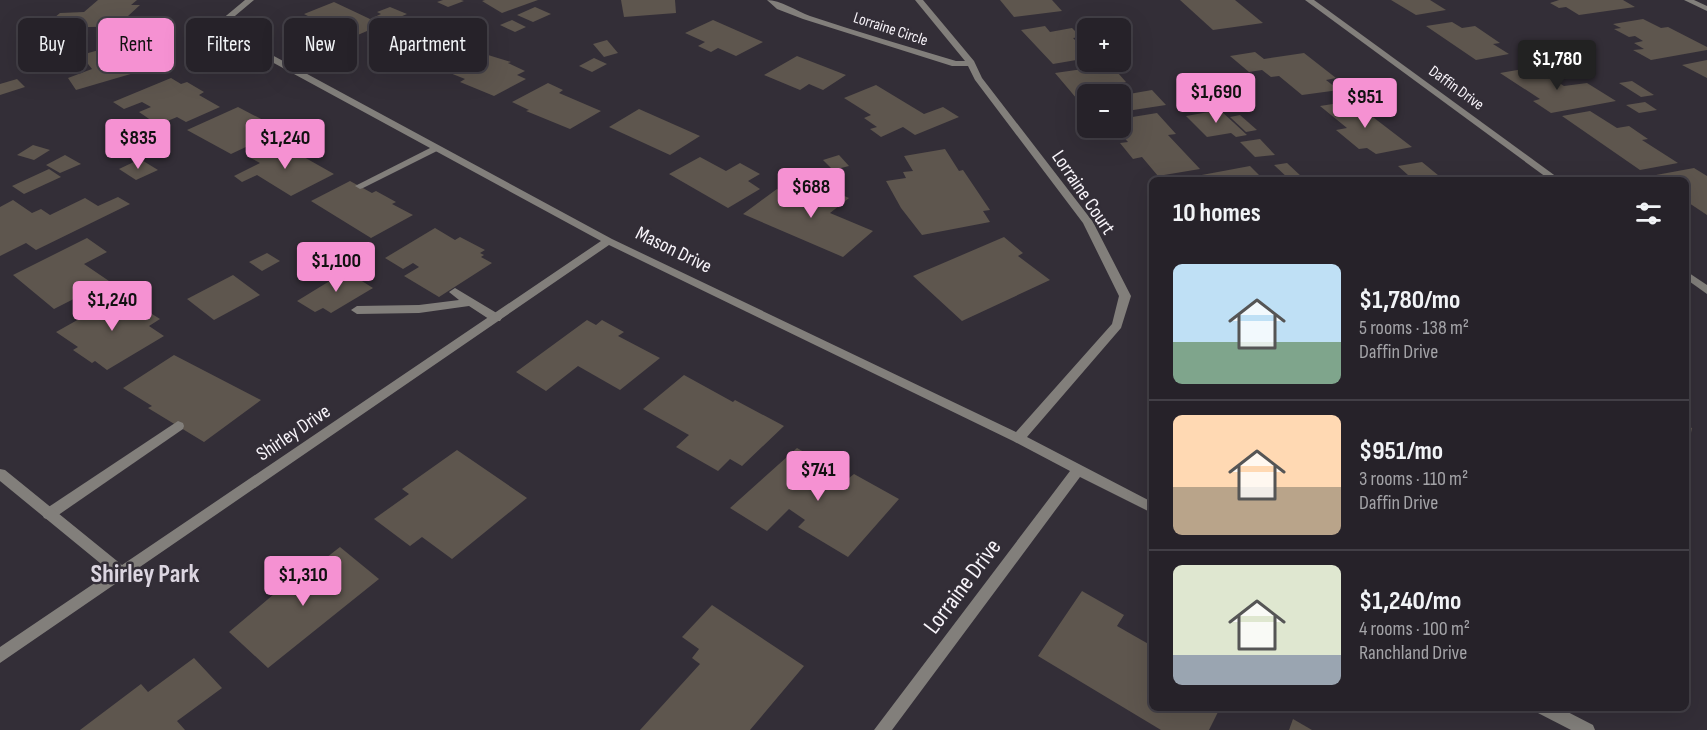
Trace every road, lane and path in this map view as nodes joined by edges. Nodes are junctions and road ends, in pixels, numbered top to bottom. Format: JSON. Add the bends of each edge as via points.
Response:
{"nodes":[{"id":1,"x":250,"y":0,"type":"edge"},
{"id":2,"x":771,"y":0,"type":"edge"},
{"id":3,"x":919,"y":0,"type":"edge"},
{"id":4,"x":1309,"y":0,"type":"edge"},
{"id":5,"x":1688,"y":0,"type":"edge"},
{"id":6,"x":1707,"y":9,"type":"edge"},
{"id":7,"x":971,"y":63,"type":"junction"},
{"id":8,"x":436,"y":148,"type":"junction"},
{"id":9,"x":1552,"y":177,"type":"edge"},
{"id":10,"x":360,"y":186,"type":"dead end"},
{"id":11,"x":608,"y":241,"type":"junction"},
{"id":12,"x":1689,"y":276,"type":"edge"},
{"id":13,"x":1707,"y":290,"type":"edge"},
{"id":14,"x":455,"y":292,"type":"dead end"},
{"id":15,"x":471,"y":302,"type":"junction"},
{"id":16,"x":357,"y":310,"type":"dead end"},
{"id":17,"x":496,"y":318,"type":"junction"},
{"id":18,"x":178,"y":426,"type":"dead end"},
{"id":19,"x":1018,"y":438,"type":"junction"},
{"id":20,"x":1078,"y":470,"type":"junction"},
{"id":21,"x":0,"y":474,"type":"edge"},
{"id":22,"x":1149,"y":506,"type":"edge"},
{"id":23,"x":49,"y":514,"type":"junction"},
{"id":24,"x":122,"y":573,"type":"junction"},
{"id":25,"x":0,"y":656,"type":"edge"},
{"id":26,"x":1550,"y":711,"type":"edge"},
{"id":27,"x":882,"y":730,"type":"edge"},
{"id":28,"x":1587,"y":730,"type":"edge"}],
"edges":[{"from":1,"to":8,"type":"street","name":"Mason Drive","via":[[225,20],[231,36]]},
{"from":2,"to":7,"type":"street","name":"Lorraine Circle","via":[[806,17],[943,61]]},
{"from":3,"to":7,"type":"street","name":"Lorraine Court"},
{"from":4,"to":9,"type":"street","name":"Daffin Drive"},
{"from":5,"to":6,"type":"street"},
{"from":7,"to":19,"type":"street","name":"Lorraine Court","via":[[978,78],[1088,222],[1125,296],[1117,325]]},
{"from":8,"to":10,"type":"street"},
{"from":8,"to":11,"type":"street","name":"Mason Drive"},
{"from":11,"to":17,"type":"street","name":"Shirley Drive"},
{"from":11,"to":19,"type":"street","name":"Mason Drive"},
{"from":12,"to":13,"type":"street"},
{"from":14,"to":15,"type":"street"},
{"from":15,"to":16,"type":"street","via":[[419,309]]},
{"from":15,"to":17,"type":"street"},
{"from":17,"to":24,"type":"street","name":"Shirley Drive"},
{"from":18,"to":23,"type":"street"},
{"from":19,"to":20,"type":"street","name":"Mason Drive"},
{"from":20,"to":22,"type":"street","name":"Mason Drive"},
{"from":20,"to":27,"type":"street","name":"Lorraine Drive"},
{"from":21,"to":23,"type":"street"},
{"from":23,"to":24,"type":"street"},
{"from":24,"to":25,"type":"street","name":"Shirley Drive"},
{"from":26,"to":28,"type":"street"}]}
